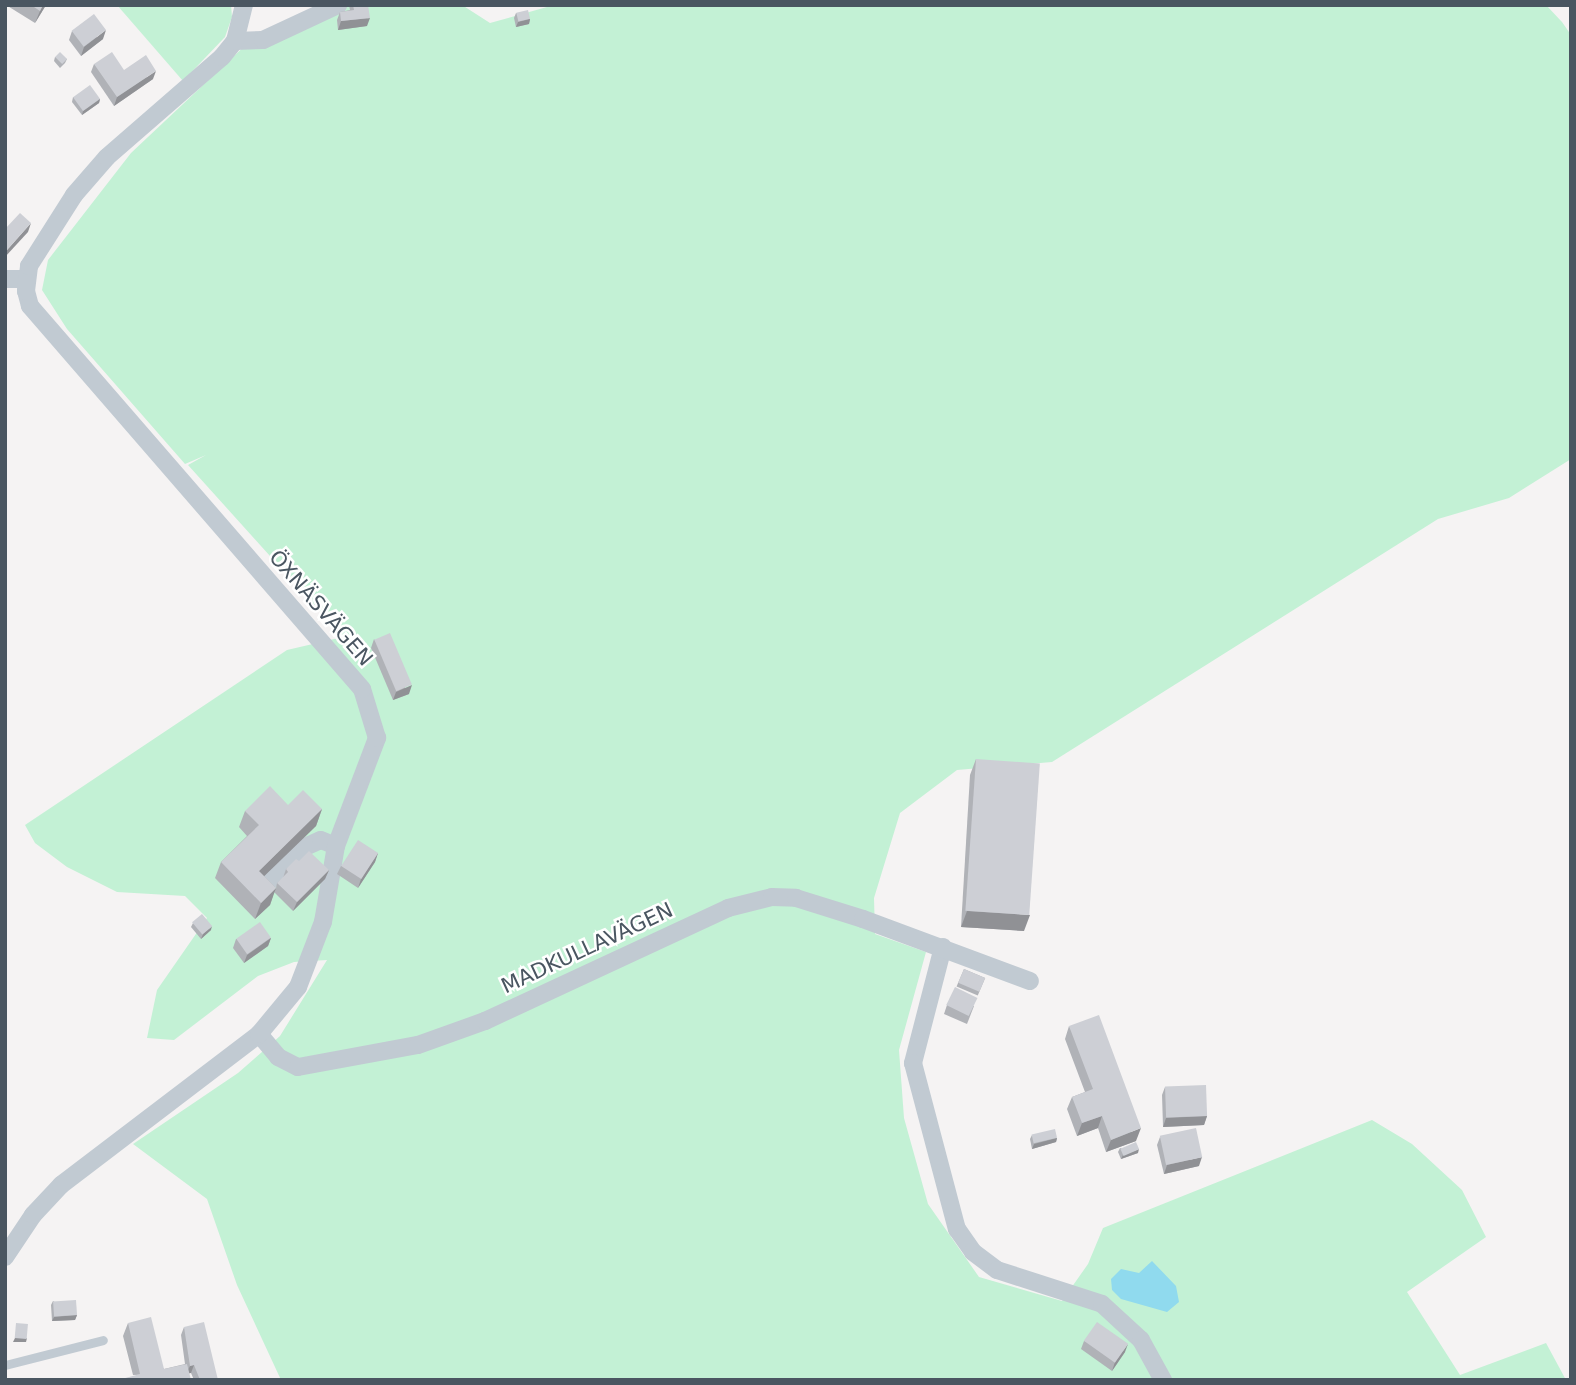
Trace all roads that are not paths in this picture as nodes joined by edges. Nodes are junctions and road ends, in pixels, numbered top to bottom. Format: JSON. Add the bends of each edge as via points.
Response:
{"nodes":[{"id":1,"x":244,"y":5,"type":"edge"},
{"id":2,"x":338,"y":5,"type":"edge"},
{"id":3,"x":235,"y":41,"type":"junction"},
{"id":4,"x":5,"y":279,"type":"edge"},
{"id":5,"x":25,"y":279,"type":"junction"},
{"id":6,"x":336,"y":846,"type":"junction"},
{"id":7,"x":272,"y":879,"type":"edge"},
{"id":8,"x":943,"y":947,"type":"junction"},
{"id":9,"x":1030,"y":981,"type":"dead end"},
{"id":10,"x":259,"y":1034,"type":"junction"},
{"id":11,"x":5,"y":1257,"type":"edge"},
{"id":12,"x":103,"y":1340,"type":"dead end"},
{"id":13,"x":5,"y":1365,"type":"edge"},
{"id":14,"x":1163,"y":1380,"type":"edge"}],
"edges":[{"from":1,"to":3,"type":"street"},
{"from":2,"to":3,"type":"street","via":[[263,40]]},
{"from":3,"to":5,"type":"street","via":[[207,73],[95,169],[50,228]]},
{"from":4,"to":5,"type":"street"},
{"from":5,"to":6,"type":"street","name":"ÖXNÄSVÄGEN","via":[[30,306],[362,690],[377,738]]},
{"from":6,"to":7,"type":"street","via":[[321,840],[305,846]]},
{"from":6,"to":10,"type":"street","name":"ÖXNÄSVÄGEN","via":[[323,922],[298,987]]},
{"from":8,"to":9,"type":"street","name":"MADKULLAVÄGEN"},
{"from":8,"to":10,"type":"street","name":"MADKULLAVÄGEN","via":[[796,898],[772,897],[728,908],[485,1020],[418,1045],[298,1067],[278,1057]]},
{"from":8,"to":14,"type":"street","via":[[913,1063],[957,1229],[973,1252],[997,1270],[1102,1304],[1141,1340]]},
{"from":10,"to":11,"type":"street","name":"ÖXNÄSVÄGEN","via":[[61,1185],[33,1215]]},
{"from":12,"to":13,"type":"lane"}]}
